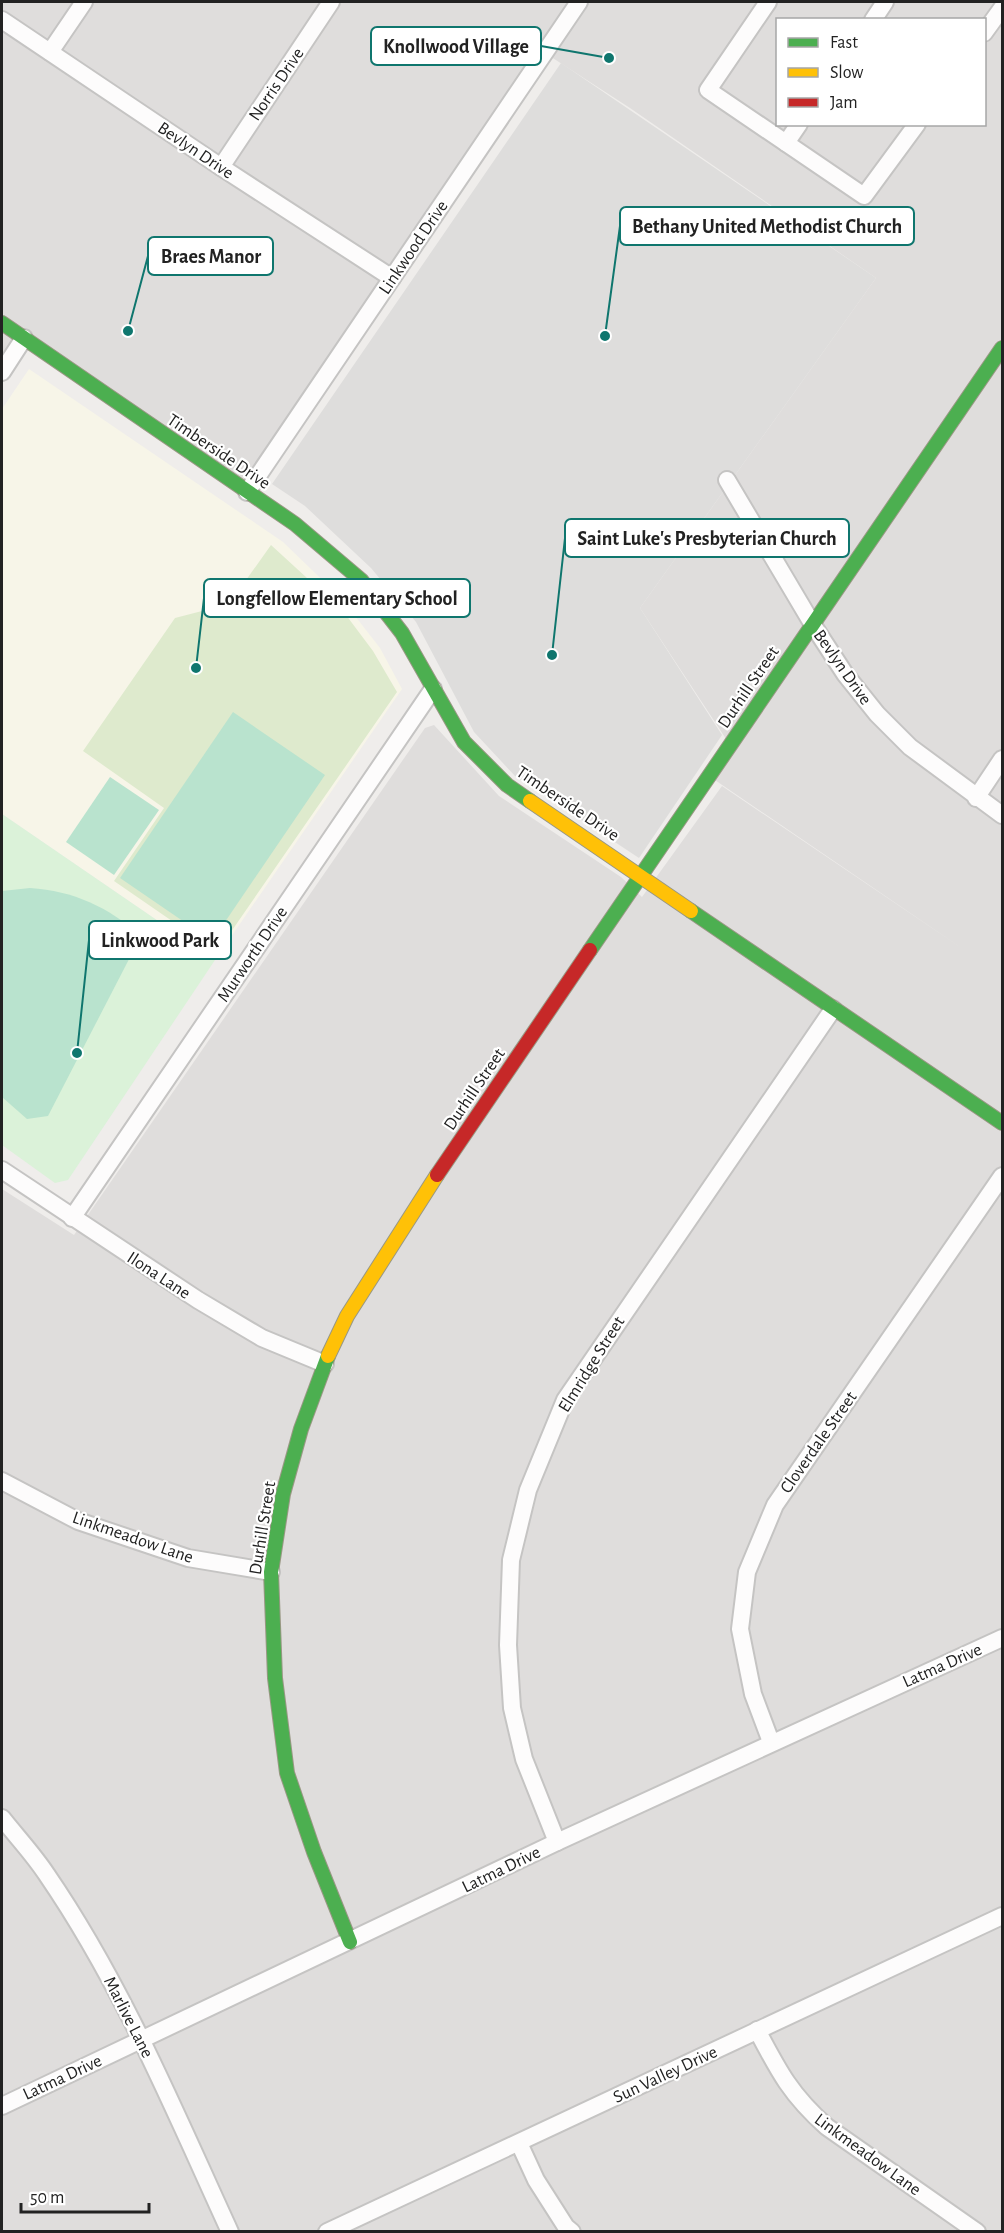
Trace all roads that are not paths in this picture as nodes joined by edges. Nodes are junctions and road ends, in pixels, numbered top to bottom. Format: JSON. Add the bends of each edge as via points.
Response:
{"nodes":[{"id":1,"x":84,"y":2,"type":"edge"},
{"id":2,"x":331,"y":2,"type":"edge"},
{"id":3,"x":579,"y":2,"type":"edge"},
{"id":4,"x":768,"y":2,"type":"edge"},
{"id":5,"x":885,"y":2,"type":"edge"},
{"id":6,"x":1002,"y":8,"type":"edge"},
{"id":7,"x":874,"y":18,"type":"edge"},
{"id":8,"x":2,"y":20,"type":"edge"},
{"id":9,"x":986,"y":30,"type":"edge"},
{"id":10,"x":50,"y":52,"type":"junction"},
{"id":11,"x":798,"y":126,"type":"edge"},
{"id":12,"x":916,"y":126,"type":"edge"},
{"id":13,"x":786,"y":143,"type":"junction"},
{"id":14,"x":221,"y":167,"type":"junction"},
{"id":15,"x":392,"y":278,"type":"junction"},
{"id":16,"x":2,"y":323,"type":"edge"},
{"id":17,"x":24,"y":338,"type":"junction"},
{"id":18,"x":1002,"y":348,"type":"edge"},
{"id":19,"x":2,"y":372,"type":"edge"},
{"id":20,"x":727,"y":480,"type":"dead end"},
{"id":21,"x":247,"y":492,"type":"junction"},
{"id":22,"x":813,"y":625,"type":"junction"},
{"id":23,"x":433,"y":689,"type":"junction"},
{"id":24,"x":1002,"y":759,"type":"edge"},
{"id":25,"x":976,"y":798,"type":"junction"},
{"id":26,"x":1002,"y":815,"type":"edge"},
{"id":27,"x":642,"y":875,"type":"junction"},
{"id":28,"x":833,"y":1009,"type":"junction"},
{"id":29,"x":1002,"y":1123,"type":"edge"},
{"id":30,"x":2,"y":1170,"type":"edge"},
{"id":31,"x":1002,"y":1176,"type":"edge"},
{"id":32,"x":72,"y":1218,"type":"junction"},
{"id":33,"x":325,"y":1364,"type":"junction"},
{"id":34,"x":2,"y":1481,"type":"edge"},
{"id":35,"x":271,"y":1572,"type":"junction"},
{"id":36,"x":1002,"y":1638,"type":"edge"},
{"id":37,"x":771,"y":1742,"type":"junction"},
{"id":38,"x":2,"y":1818,"type":"edge"},
{"id":39,"x":557,"y":1842,"type":"junction"},
{"id":40,"x":1002,"y":1916,"type":"edge"},
{"id":41,"x":350,"y":1942,"type":"junction"},
{"id":42,"x":757,"y":2030,"type":"junction"},
{"id":43,"x":142,"y":2039,"type":"junction"},
{"id":44,"x":2,"y":2106,"type":"edge"},
{"id":45,"x":519,"y":2143,"type":"junction"},
{"id":46,"x":230,"y":2232,"type":"edge"},
{"id":47,"x":327,"y":2232,"type":"edge"},
{"id":48,"x":572,"y":2232,"type":"edge"},
{"id":49,"x":977,"y":2232,"type":"edge"}],
"edges":[{"from":1,"to":10,"type":"street"},
{"from":2,"to":14,"type":"street","name":"Norris Drive"},
{"from":3,"to":15,"type":"street","name":"Linkwood Drive"},
{"from":4,"to":13,"type":"street","via":[[708,90]]},
{"from":5,"to":7,"type":"street"},
{"from":6,"to":9,"type":"street"},
{"from":8,"to":10,"type":"street","name":"Bevlyn Drive"},
{"from":10,"to":14,"type":"street","name":"Bevlyn Drive"},
{"from":11,"to":13,"type":"street"},
{"from":12,"to":13,"type":"street","via":[[864,196]]},
{"from":14,"to":15,"type":"street","name":"Bevlyn Drive"},
{"from":15,"to":21,"type":"street","name":"Linkwood Drive"},
{"from":16,"to":17,"type":"street","name":"Timberside Drive"},
{"from":17,"to":19,"type":"street"},
{"from":17,"to":21,"type":"street","name":"Timberside Drive"},
{"from":18,"to":22,"type":"street","name":"Durhill Street"},
{"from":20,"to":22,"type":"street","name":"Bevlyn Drive"},
{"from":21,"to":23,"type":"street","name":"Timberside Drive","via":[[295,524],[361,580],[402,633]]},
{"from":22,"to":25,"type":"street","name":"Bevlyn Drive","via":[[877,714],[910,747]]},
{"from":22,"to":27,"type":"street","name":"Durhill Street"},
{"from":23,"to":27,"type":"street","name":"Timberside Drive","via":[[464,742],[507,785]]},
{"from":23,"to":32,"type":"street","name":"Murworth Drive"},
{"from":24,"to":25,"type":"street"},
{"from":25,"to":26,"type":"street","name":"Bevlyn Drive"},
{"from":27,"to":28,"type":"street","name":"Timberside Drive"},
{"from":27,"to":33,"type":"street","name":"Durhill Street","via":[[413,1210],[347,1316]]},
{"from":28,"to":29,"type":"street","name":"Timberside Drive"},
{"from":28,"to":39,"type":"street","name":"Elmridge Street","via":[[564,1400],[528,1490],[511,1560],[508,1645],[513,1708],[524,1759]]},
{"from":30,"to":32,"type":"street","name":"Ilona Lane"},
{"from":31,"to":37,"type":"street","name":"Cloverdale Street","via":[[775,1505],[747,1572],[740,1629],[753,1694]]},
{"from":32,"to":33,"type":"street","name":"Ilona Lane","via":[[262,1338]]},
{"from":33,"to":35,"type":"street","name":"Durhill Street","via":[[283,1494]]},
{"from":34,"to":35,"type":"street","name":"Linkmeadow Lane","via":[[78,1521],[144,1544],[188,1558]]},
{"from":35,"to":41,"type":"street","name":"Durhill Street","via":[[275,1678],[287,1773]]},
{"from":36,"to":37,"type":"street","name":"Latma Drive"},
{"from":37,"to":39,"type":"street","name":"Latma Drive"},
{"from":38,"to":43,"type":"street","name":"Marlive Lane","via":[[46,1874],[101,1962]]},
{"from":39,"to":41,"type":"street","name":"Latma Drive"},
{"from":40,"to":42,"type":"street","name":"Sun Valley Drive"},
{"from":41,"to":43,"type":"street","name":"Latma Drive"},
{"from":42,"to":45,"type":"street","name":"Sun Valley Drive"},
{"from":42,"to":49,"type":"street","name":"Linkmeadow Lane","via":[[781,2076],[809,2111]]},
{"from":43,"to":44,"type":"street","name":"Latma Drive"},
{"from":43,"to":46,"type":"street","name":"Marlive Lane"},
{"from":45,"to":47,"type":"street","name":"Sun Valley Drive"},
{"from":45,"to":48,"type":"street","via":[[536,2180]]}]}
